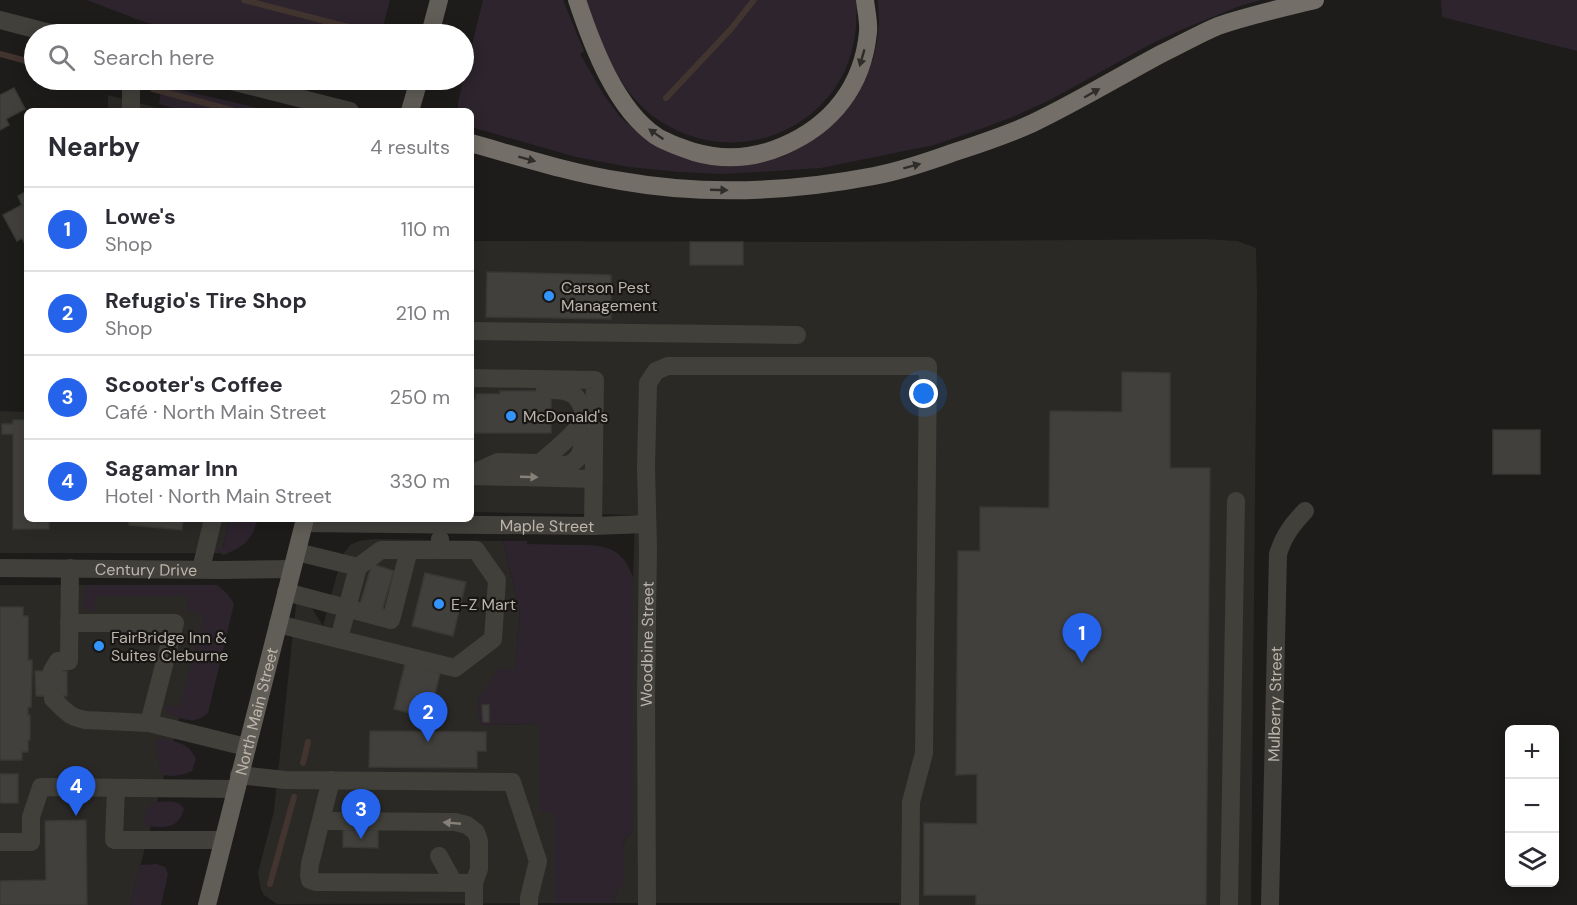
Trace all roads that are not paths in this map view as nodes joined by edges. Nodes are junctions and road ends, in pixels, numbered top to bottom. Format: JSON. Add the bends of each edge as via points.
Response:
{"nodes":[{"id":1,"x":439,"y":0,"type":"edge"},
{"id":2,"x":578,"y":0,"type":"edge"},
{"id":3,"x":865,"y":0,"type":"edge"},
{"id":4,"x":1315,"y":0,"type":"edge"},
{"id":5,"x":0,"y":20,"type":"edge"},
{"id":6,"x":433,"y":24,"type":"edge"},
{"id":7,"x":24,"y":26,"type":"edge"},
{"id":8,"x":131,"y":90,"type":"edge"},
{"id":9,"x":267,"y":90,"type":"edge"},
{"id":10,"x":416,"y":90,"type":"edge"},
{"id":11,"x":131,"y":108,"type":"edge"},
{"id":12,"x":338,"y":108,"type":"edge"},
{"id":13,"x":412,"y":108,"type":"edge"},
{"id":14,"x":474,"y":144,"type":"edge"},
{"id":15,"x":474,"y":331,"type":"edge"},
{"id":16,"x":797,"y":335,"type":"dead end"},
{"id":17,"x":474,"y":378,"type":"edge"},
{"id":18,"x":474,"y":389,"type":"edge"},
{"id":19,"x":474,"y":474,"type":"edge"},
{"id":20,"x":474,"y":475,"type":"edge"},
{"id":21,"x":594,"y":479,"type":"junction"},
{"id":22,"x":1236,"y":501,"type":"dead end"},
{"id":23,"x":1305,"y":511,"type":"dead end"},
{"id":24,"x":212,"y":522,"type":"edge"},
{"id":25,"x":305,"y":522,"type":"edge"},
{"id":26,"x":376,"y":522,"type":"edge"},
{"id":27,"x":446,"y":523,"type":"edge"},
{"id":28,"x":646,"y":524,"type":"junction"},
{"id":29,"x":593,"y":526,"type":"junction"},
{"id":30,"x":410,"y":550,"type":"junction"},
{"id":31,"x":440,"y":550,"type":"junction"},
{"id":32,"x":294,"y":560,"type":"junction"},
{"id":33,"x":70,"y":567,"type":"junction"},
{"id":34,"x":358,"y":567,"type":"junction"},
{"id":35,"x":0,"y":568,"type":"edge"},
{"id":36,"x":201,"y":569,"type":"junction"},
{"id":37,"x":286,"y":592,"type":"junction"},
{"id":38,"x":347,"y":609,"type":"junction"},
{"id":39,"x":69,"y":623,"type":"junction"},
{"id":40,"x":278,"y":624,"type":"junction"},
{"id":41,"x":339,"y":639,"type":"junction"},
{"id":42,"x":52,"y":671,"type":"dead end"},
{"id":43,"x":53,"y":696,"type":"dead end"},
{"id":44,"x":149,"y":723,"type":"junction"},
{"id":45,"x":246,"y":747,"type":"junction"},
{"id":46,"x":331,"y":780,"type":"junction"},
{"id":47,"x":238,"y":782,"type":"junction"},
{"id":48,"x":116,"y":788,"type":"junction"},
{"id":49,"x":321,"y":820,"type":"junction"},
{"id":50,"x":223,"y":840,"type":"junction"},
{"id":51,"x":0,"y":842,"type":"edge"},
{"id":52,"x":439,"y":855,"type":"dead end"},
{"id":53,"x":454,"y":883,"type":"junction"},
{"id":54,"x":474,"y":883,"type":"junction"},
{"id":55,"x":207,"y":905,"type":"edge"},
{"id":56,"x":474,"y":905,"type":"edge"},
{"id":57,"x":529,"y":905,"type":"edge"},
{"id":58,"x":647,"y":905,"type":"edge"},
{"id":59,"x":910,"y":905,"type":"edge"},
{"id":60,"x":1229,"y":905,"type":"edge"},
{"id":61,"x":1270,"y":905,"type":"edge"}],
"edges":[{"from":1,"to":6,"type":"main road"},
{"from":3,"to":2,"type":"highway","one_way":true,"via":[[868,30],[864,56],[841,103],[802,138],[742,158],[710,156],[682,148],[657,136],[636,119],[609,76]]},
{"from":14,"to":4,"type":"highway","one_way":true,"via":[[577,173],[674,188],[774,190],[876,176],[1030,124],[1217,27]]},
{"from":5,"to":7,"type":"street"},
{"from":8,"to":11,"type":"street"},
{"from":9,"to":12,"type":"street"},
{"from":10,"to":13,"type":"main road"},
{"from":15,"to":16,"type":"street"},
{"from":17,"to":21,"type":"street","via":[[594,380]]},
{"from":18,"to":19,"type":"street","via":[[564,390],[577,397],[583,408],[583,419],[574,431],[540,463],[498,462]]},
{"from":20,"to":21,"type":"street","one_way":true},
{"from":21,"to":29,"type":"street"},
{"from":22,"to":60,"type":"street"},
{"from":23,"to":61,"type":"street","name":"Mulberry Street","via":[[1289,528],[1278,554]]},
{"from":24,"to":36,"type":"street"},
{"from":25,"to":32,"type":"main road","name":"North Main Street"},
{"from":26,"to":27,"type":"street","name":"Maple Street"},
{"from":27,"to":29,"type":"street","name":"Maple Street"},
{"from":27,"to":31,"type":"street"},
{"from":28,"to":29,"type":"street","name":"Maple Street"},
{"from":28,"to":58,"type":"street","name":"Woodbine Street"},
{"from":28,"to":59,"type":"street","name":"Woodbine Street","via":[[648,383],[656,371],[668,366],[928,366],[924,753],[911,802]]},
{"from":30,"to":31,"type":"street"},
{"from":30,"to":34,"type":"street","via":[[381,550]]},
{"from":30,"to":38,"type":"street","via":[[391,620]]},
{"from":31,"to":41,"type":"street","via":[[476,550],[496,580],[493,639],[455,668]]},
{"from":32,"to":34,"type":"street","name":"Century Drive"},
{"from":32,"to":36,"type":"street","name":"Century Drive"},
{"from":32,"to":37,"type":"main road","name":"North Main Street"},
{"from":33,"to":35,"type":"street","name":"Century Drive"},
{"from":33,"to":36,"type":"street","name":"Century Drive"},
{"from":33,"to":39,"type":"street"},
{"from":34,"to":38,"type":"street"},
{"from":37,"to":38,"type":"street"},
{"from":37,"to":40,"type":"main road","name":"North Main Street"},
{"from":38,"to":41,"type":"street"},
{"from":39,"to":42,"type":"street","via":[[69,661],[58,662]]},
{"from":39,"to":44,"type":"street","via":[[175,623]]},
{"from":40,"to":41,"type":"street"},
{"from":40,"to":45,"type":"main road","name":"North Main Street"},
{"from":43,"to":44,"type":"street","via":[[69,716],[78,719]]},
{"from":44,"to":45,"type":"street"},
{"from":45,"to":47,"type":"main road","name":"North Main Street"},
{"from":46,"to":47,"type":"street"},
{"from":46,"to":49,"type":"street"},
{"from":46,"to":57,"type":"street","via":[[512,782],[538,861]]},
{"from":47,"to":48,"type":"street"},
{"from":47,"to":50,"type":"main road","name":"North Main Street"},
{"from":48,"to":50,"type":"street","via":[[114,840]]},
{"from":48,"to":51,"type":"street","via":[[41,787],[31,817],[31,842]]},
{"from":49,"to":53,"type":"street","via":[[310,880]]},
{"from":54,"to":49,"type":"street","one_way":true,"via":[[479,869],[479,841],[467,825]]},
{"from":50,"to":55,"type":"main road","name":"North Main Street"},
{"from":52,"to":53,"type":"street"},
{"from":53,"to":54,"type":"street"},
{"from":54,"to":56,"type":"street"}]}
